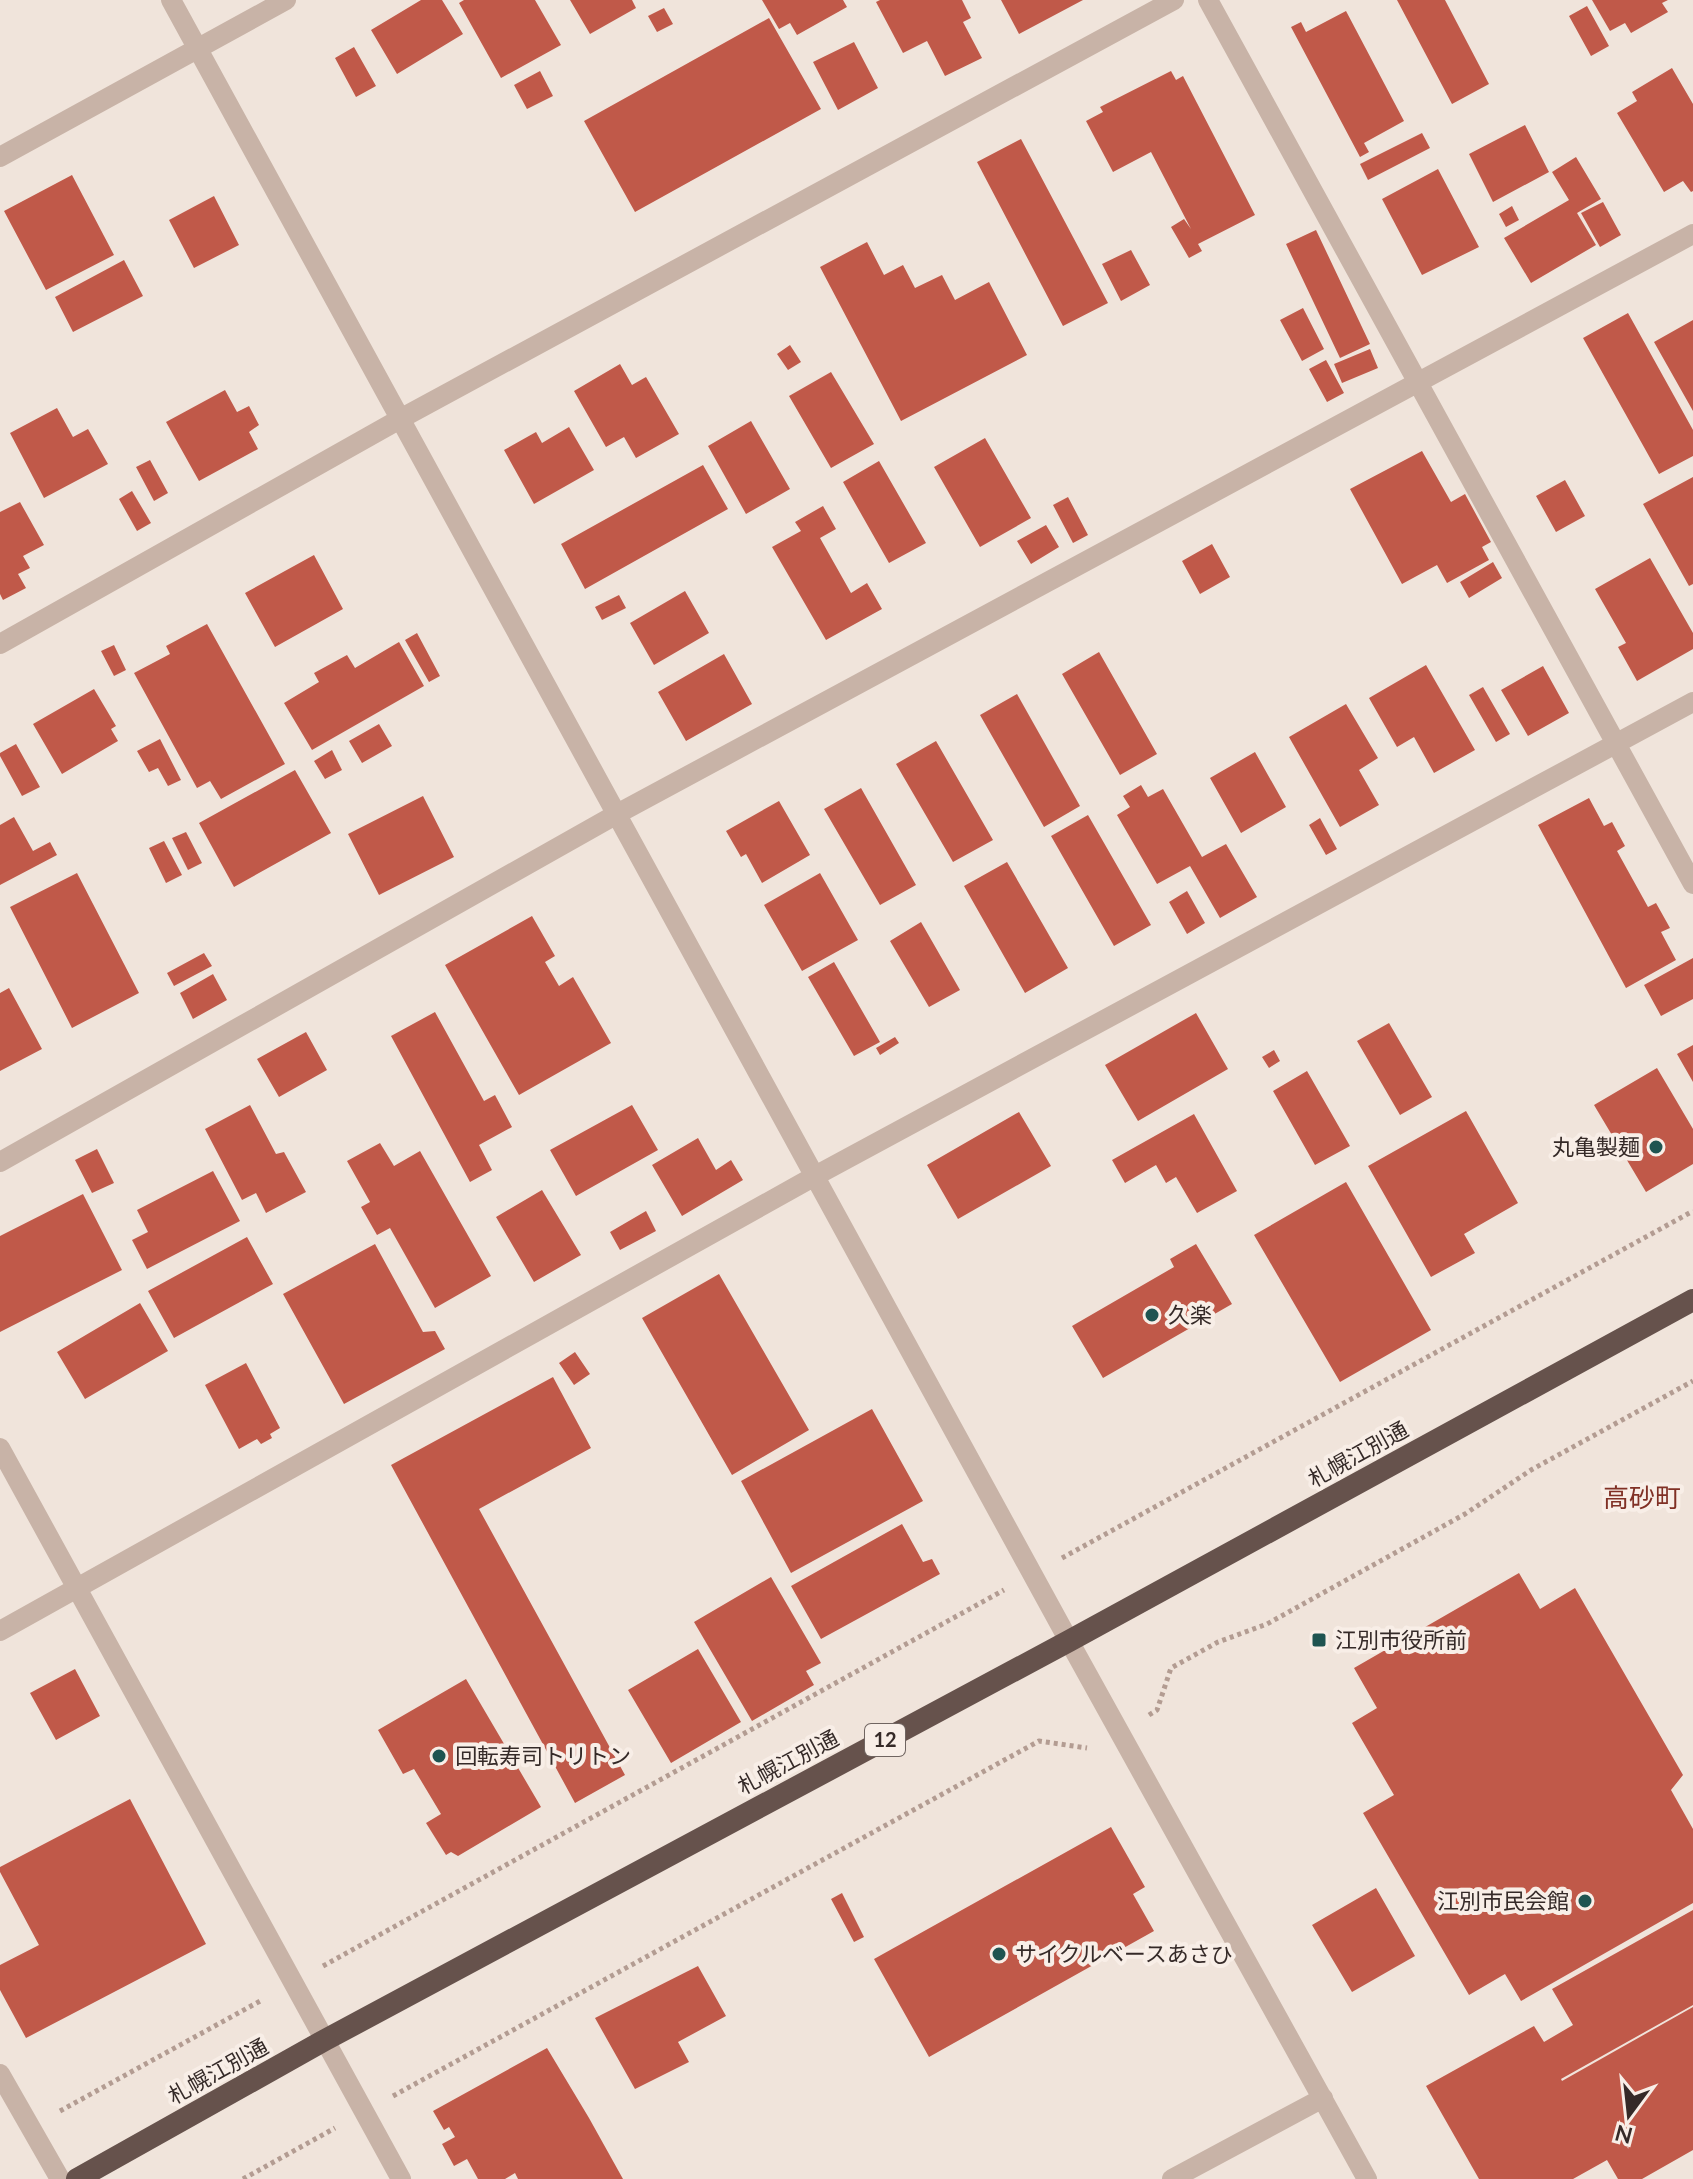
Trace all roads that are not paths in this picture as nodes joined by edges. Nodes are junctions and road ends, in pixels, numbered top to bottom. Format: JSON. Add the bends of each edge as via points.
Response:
{"nodes":[{"id":1,"x":171,"y":0,"type":"edge"},
{"id":2,"x":286,"y":0,"type":"edge"},
{"id":3,"x":1174,"y":0,"type":"edge"},
{"id":4,"x":1208,"y":0,"type":"edge"},
{"id":5,"x":198,"y":49,"type":"junction"},
{"id":6,"x":0,"y":157,"type":"edge"},
{"id":7,"x":1693,"y":234,"type":"edge"},
{"id":8,"x":1418,"y":382,"type":"junction"},
{"id":9,"x":400,"y":419,"type":"junction"},
{"id":10,"x":0,"y":644,"type":"edge"},
{"id":11,"x":1693,"y":702,"type":"edge"},
{"id":12,"x":1616,"y":744,"type":"junction"},
{"id":13,"x":617,"y":814,"type":"junction"},
{"id":14,"x":1693,"y":884,"type":"edge"},
{"id":15,"x":0,"y":1162,"type":"edge"},
{"id":16,"x":815,"y":1176,"type":"junction"},
{"id":17,"x":1693,"y":1300,"type":"edge"},
{"id":18,"x":0,"y":1448,"type":"edge"},
{"id":19,"x":77,"y":1589,"type":"junction"},
{"id":20,"x":0,"y":1631,"type":"edge"},
{"id":21,"x":1069,"y":1641,"type":"junction"},
{"id":22,"x":325,"y":2040,"type":"junction"},
{"id":23,"x":0,"y":2074,"type":"edge"},
{"id":24,"x":1323,"y":2098,"type":"junction"},
{"id":25,"x":60,"y":2179,"type":"edge"},
{"id":26,"x":77,"y":2179,"type":"edge"},
{"id":27,"x":401,"y":2179,"type":"edge"},
{"id":28,"x":1172,"y":2179,"type":"edge"},
{"id":29,"x":1367,"y":2179,"type":"edge"}],
"edges":[{"from":1,"to":5,"type":"street"},
{"from":2,"to":5,"type":"street"},
{"from":3,"to":9,"type":"street"},
{"from":4,"to":8,"type":"street"},
{"from":5,"to":6,"type":"street"},
{"from":5,"to":9,"type":"street"},
{"from":7,"to":8,"type":"street"},
{"from":8,"to":12,"type":"street"},
{"from":8,"to":13,"type":"street"},
{"from":9,"to":10,"type":"street"},
{"from":9,"to":13,"type":"street"},
{"from":11,"to":12,"type":"street"},
{"from":12,"to":14,"type":"street"},
{"from":12,"to":16,"type":"street"},
{"from":13,"to":15,"type":"street"},
{"from":13,"to":16,"type":"street"},
{"from":16,"to":19,"type":"street"},
{"from":16,"to":21,"type":"street"},
{"from":17,"to":21,"type":"highway","name":"札幌江別通","number":"12"},
{"from":18,"to":19,"type":"street"},
{"from":19,"to":20,"type":"street"},
{"from":19,"to":22,"type":"street"},
{"from":21,"to":22,"type":"highway","name":"札幌江別通","number":"12"},
{"from":21,"to":24,"type":"street"},
{"from":22,"to":26,"type":"highway","name":"札幌江別通","number":"12"},
{"from":22,"to":27,"type":"street"},
{"from":23,"to":25,"type":"street"},
{"from":24,"to":28,"type":"street"},
{"from":24,"to":29,"type":"street"}]}
